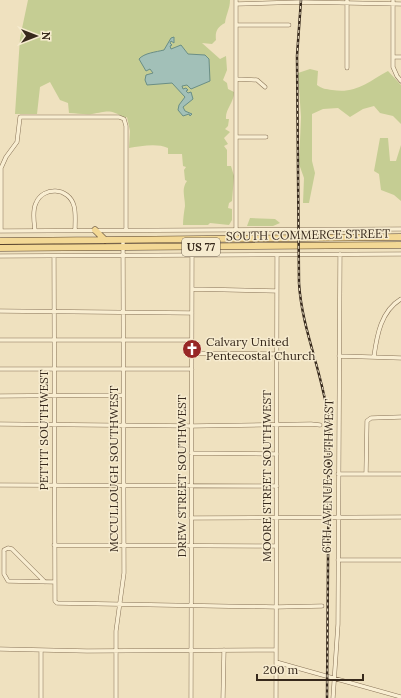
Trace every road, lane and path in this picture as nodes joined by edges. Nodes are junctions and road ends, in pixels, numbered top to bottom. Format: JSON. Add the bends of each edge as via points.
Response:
{"nodes":[{"id":1,"x":236,"y":2,"type":"edge"},
{"id":2,"x":347,"y":2,"type":"edge"},
{"id":3,"x":393,"y":2,"type":"edge"},
{"id":4,"x":401,"y":4,"type":"edge"},
{"id":5,"x":236,"y":25,"type":"junction"},
{"id":6,"x":289,"y":25,"type":"dead end"},
{"id":7,"x":393,"y":57,"type":"junction"},
{"id":8,"x":401,"y":57,"type":"edge"},
{"id":9,"x":346,"y":68,"type":"dead end"},
{"id":10,"x":237,"y":79,"type":"junction"},
{"id":11,"x":401,"y":81,"type":"edge"},
{"id":12,"x":265,"y":86,"type":"dead end"},
{"id":13,"x":236,"y":137,"type":"junction"},
{"id":14,"x":266,"y":137,"type":"dead end"},
{"id":15,"x":401,"y":229,"type":"edge"},
{"id":16,"x":34,"y":230,"type":"junction"},
{"id":17,"x":75,"y":230,"type":"junction"},
{"id":18,"x":95,"y":230,"type":"junction"},
{"id":19,"x":126,"y":230,"type":"junction"},
{"id":20,"x":236,"y":230,"type":"junction"},
{"id":21,"x":1,"y":231,"type":"edge"},
{"id":22,"x":401,"y":238,"type":"edge"},
{"id":23,"x":236,"y":239,"type":"junction"},
{"id":24,"x":105,"y":240,"type":"junction"},
{"id":25,"x":123,"y":240,"type":"junction"},
{"id":26,"x":0,"y":241,"type":"edge"},
{"id":27,"x":401,"y":245,"type":"edge"},
{"id":28,"x":123,"y":247,"type":"junction"},
{"id":29,"x":216,"y":247,"type":"junction"},
{"id":30,"x":0,"y":248,"type":"edge"},
{"id":31,"x":277,"y":254,"type":"junction"},
{"id":32,"x":340,"y":254,"type":"junction"},
{"id":33,"x":401,"y":254,"type":"edge"},
{"id":34,"x":123,"y":255,"type":"junction"},
{"id":35,"x":192,"y":255,"type":"junction"},
{"id":36,"x":0,"y":256,"type":"edge"},
{"id":37,"x":54,"y":256,"type":"junction"},
{"id":38,"x":192,"y":289,"type":"junction"},
{"id":39,"x":277,"y":291,"type":"junction"},
{"id":40,"x":401,"y":300,"type":"edge"},
{"id":41,"x":0,"y":311,"type":"edge"},
{"id":42,"x":54,"y":312,"type":"junction"},
{"id":43,"x":123,"y":312,"type":"junction"},
{"id":44,"x":192,"y":312,"type":"junction"},
{"id":45,"x":0,"y":340,"type":"edge"},
{"id":46,"x":54,"y":340,"type":"junction"},
{"id":47,"x":123,"y":340,"type":"junction"},
{"id":48,"x":192,"y":340,"type":"junction"},
{"id":49,"x":192,"y":353,"type":"junction"},
{"id":50,"x":277,"y":354,"type":"junction"},
{"id":51,"x":340,"y":356,"type":"junction"},
{"id":52,"x":374,"y":356,"type":"junction"},
{"id":53,"x":401,"y":358,"type":"edge"},
{"id":54,"x":0,"y":369,"type":"edge"},
{"id":55,"x":54,"y":369,"type":"junction"},
{"id":56,"x":124,"y":369,"type":"junction"},
{"id":57,"x":192,"y":369,"type":"junction"},
{"id":58,"x":123,"y":395,"type":"junction"},
{"id":59,"x":0,"y":396,"type":"edge"},
{"id":60,"x":54,"y":396,"type":"junction"},
{"id":61,"x":401,"y":417,"type":"edge"},
{"id":62,"x":0,"y":424,"type":"edge"},
{"id":63,"x":276,"y":424,"type":"junction"},
{"id":64,"x":55,"y":425,"type":"junction"},
{"id":65,"x":124,"y":425,"type":"junction"},
{"id":66,"x":320,"y":425,"type":"dead end"},
{"id":67,"x":192,"y":426,"type":"junction"},
{"id":68,"x":191,"y":452,"type":"junction"},
{"id":69,"x":277,"y":454,"type":"junction"},
{"id":70,"x":338,"y":474,"type":"junction"},
{"id":71,"x":366,"y":474,"type":"junction"},
{"id":72,"x":401,"y":474,"type":"edge"},
{"id":73,"x":0,"y":484,"type":"edge"},
{"id":74,"x":54,"y":485,"type":"junction"},
{"id":75,"x":124,"y":486,"type":"junction"},
{"id":76,"x":192,"y":486,"type":"junction"},
{"id":77,"x":277,"y":486,"type":"junction"},
{"id":78,"x":276,"y":517,"type":"junction"},
{"id":79,"x":338,"y":517,"type":"junction"},
{"id":80,"x":401,"y":517,"type":"edge"},
{"id":81,"x":191,"y":518,"type":"junction"},
{"id":82,"x":54,"y":545,"type":"junction"},
{"id":83,"x":124,"y":546,"type":"junction"},
{"id":84,"x":191,"y":546,"type":"junction"},
{"id":85,"x":276,"y":546,"type":"junction"},
{"id":86,"x":338,"y":560,"type":"junction"},
{"id":87,"x":401,"y":560,"type":"edge"},
{"id":88,"x":45,"y":582,"type":"junction"},
{"id":89,"x":55,"y":582,"type":"junction"},
{"id":90,"x":120,"y":606,"type":"junction"},
{"id":91,"x":191,"y":606,"type":"junction"},
{"id":92,"x":322,"y":606,"type":"dead end"},
{"id":93,"x":276,"y":607,"type":"junction"},
{"id":94,"x":0,"y":648,"type":"edge"},
{"id":95,"x":41,"y":650,"type":"junction"},
{"id":96,"x":191,"y":650,"type":"junction"},
{"id":97,"x":224,"y":650,"type":"junction"},
{"id":98,"x":276,"y":650,"type":"junction"},
{"id":99,"x":115,"y":651,"type":"junction"},
{"id":100,"x":276,"y":662,"type":"junction"},
{"id":101,"x":335,"y":677,"type":"junction"},
{"id":102,"x":401,"y":697,"type":"edge"},
{"id":103,"x":41,"y":698,"type":"edge"},
{"id":104,"x":116,"y":698,"type":"edge"},
{"id":105,"x":191,"y":698,"type":"edge"},
{"id":106,"x":223,"y":698,"type":"edge"},
{"id":107,"x":276,"y":698,"type":"edge"},
{"id":108,"x":333,"y":698,"type":"edge"}],
"edges":[{"from":1,"to":2,"type":"street"},
{"from":1,"to":5,"type":"street"},
{"from":2,"to":3,"type":"street"},
{"from":2,"to":9,"type":"street"},
{"from":3,"to":4,"type":"street"},
{"from":3,"to":7,"type":"street"},
{"from":5,"to":6,"type":"street"},
{"from":5,"to":10,"type":"street"},
{"from":7,"to":8,"type":"street"},
{"from":7,"to":11,"type":"street","via":[[393,67]]},
{"from":10,"to":12,"type":"street","via":[[257,80]]},
{"from":10,"to":13,"type":"street"},
{"from":13,"to":14,"type":"street"},
{"from":13,"to":20,"type":"street"},
{"from":15,"to":20,"type":"street"},
{"from":16,"to":17,"type":"street"},
{"from":16,"to":17,"type":"street","via":[[36,203],[44,194],[54,190],[64,193],[72,201]]},
{"from":16,"to":21,"type":"street"},
{"from":17,"to":18,"type":"street"},
{"from":18,"to":19,"type":"street"},
{"from":18,"to":24,"type":"main road"},
{"from":19,"to":20,"type":"street"},
{"from":19,"to":21,"type":"street","via":[[126,126],[123,118],[20,117],[17,142],[2,165]]},
{"from":20,"to":23,"type":"street"},
{"from":22,"to":23,"type":"main road","name":"SOUTH COMMERCE STREET","number":"US 77"},
{"from":23,"to":25,"type":"main road","name":"SOUTH COMMERCE STREET","number":"US 77"},
{"from":23,"to":29,"type":"main road"},
{"from":24,"to":25,"type":"main road","name":"SOUTH COMMERCE STREET","number":"US 77"},
{"from":24,"to":26,"type":"main road","name":"SOUTH COMMERCE STREET","number":"US 77"},
{"from":25,"to":28,"type":"street","name":"MCCULLOUGH SOUTHWEST"},
{"from":27,"to":29,"type":"main road","name":"SOUTH COMMERCE STREET","number":"US 77","via":[[298,244]]},
{"from":28,"to":29,"type":"main road","name":"SOUTH COMMERCE STREET","number":"US 77"},
{"from":28,"to":30,"type":"main road","name":"SOUTH COMMERCE STREET","number":"US 77"},
{"from":28,"to":34,"type":"street","name":"MCCULLOUGH SOUTHWEST"},
{"from":31,"to":32,"type":"street"},
{"from":31,"to":35,"type":"street"},
{"from":31,"to":39,"type":"street","name":"MOORE STREET SOUTHWEST"},
{"from":32,"to":33,"type":"street"},
{"from":32,"to":51,"type":"street","name":"6TH AVENUE SOUTHWEST"},
{"from":34,"to":35,"type":"street"},
{"from":34,"to":37,"type":"street"},
{"from":34,"to":43,"type":"street","name":"MCCULLOUGH SOUTHWEST"},
{"from":35,"to":38,"type":"street","name":"DREW STREET SOUTHWEST"},
{"from":36,"to":37,"type":"street"},
{"from":37,"to":42,"type":"street","name":"PETTIT SOUTHWEST"},
{"from":38,"to":39,"type":"street"},
{"from":38,"to":44,"type":"street","name":"DREW STREET SOUTHWEST"},
{"from":39,"to":50,"type":"street","name":"MOORE STREET SOUTHWEST"},
{"from":40,"to":52,"type":"street","via":[[386,314],[381,324]]},
{"from":41,"to":42,"type":"street"},
{"from":42,"to":43,"type":"street"},
{"from":42,"to":46,"type":"street","name":"PETTIT SOUTHWEST"},
{"from":43,"to":44,"type":"street"},
{"from":43,"to":47,"type":"street","name":"MCCULLOUGH SOUTHWEST"},
{"from":44,"to":48,"type":"street","name":"DREW STREET SOUTHWEST"},
{"from":45,"to":46,"type":"street"},
{"from":46,"to":47,"type":"street"},
{"from":46,"to":55,"type":"street","name":"PETTIT SOUTHWEST"},
{"from":47,"to":48,"type":"street"},
{"from":47,"to":56,"type":"street","name":"MCCULLOUGH SOUTHWEST"},
{"from":48,"to":49,"type":"street","name":"DREW STREET SOUTHWEST"},
{"from":49,"to":50,"type":"street"},
{"from":49,"to":57,"type":"street","name":"DREW STREET SOUTHWEST"},
{"from":50,"to":63,"type":"street","name":"MOORE STREET SOUTHWEST"},
{"from":51,"to":52,"type":"street"},
{"from":51,"to":70,"type":"street","name":"6TH AVENUE SOUTHWEST"},
{"from":52,"to":53,"type":"street"},
{"from":54,"to":55,"type":"street"},
{"from":55,"to":56,"type":"street"},
{"from":55,"to":60,"type":"street","name":"PETTIT SOUTHWEST"},
{"from":56,"to":57,"type":"street"},
{"from":56,"to":58,"type":"street","name":"MCCULLOUGH SOUTHWEST"},
{"from":57,"to":67,"type":"street","name":"DREW STREET SOUTHWEST"},
{"from":58,"to":60,"type":"street"},
{"from":58,"to":65,"type":"street","name":"MCCULLOUGH SOUTHWEST"},
{"from":59,"to":60,"type":"street"},
{"from":60,"to":64,"type":"street","name":"PETTIT SOUTHWEST"},
{"from":61,"to":71,"type":"street","via":[[371,418],[367,422]]},
{"from":62,"to":64,"type":"street"},
{"from":63,"to":66,"type":"street"},
{"from":63,"to":67,"type":"street"},
{"from":63,"to":69,"type":"street","name":"MOORE STREET SOUTHWEST"},
{"from":64,"to":65,"type":"street"},
{"from":64,"to":74,"type":"street","name":"PETTIT SOUTHWEST"},
{"from":65,"to":67,"type":"street"},
{"from":65,"to":75,"type":"street","name":"MCCULLOUGH SOUTHWEST"},
{"from":67,"to":68,"type":"street","name":"DREW STREET SOUTHWEST"},
{"from":68,"to":69,"type":"street"},
{"from":68,"to":76,"type":"street","name":"DREW STREET SOUTHWEST"},
{"from":69,"to":77,"type":"street","name":"MOORE STREET SOUTHWEST"},
{"from":70,"to":71,"type":"street"},
{"from":70,"to":79,"type":"street","name":"6TH AVENUE SOUTHWEST"},
{"from":71,"to":72,"type":"street"},
{"from":73,"to":74,"type":"street"},
{"from":74,"to":75,"type":"street"},
{"from":74,"to":82,"type":"street","name":"PETTIT SOUTHWEST"},
{"from":75,"to":76,"type":"street"},
{"from":75,"to":83,"type":"street","name":"MCCULLOUGH SOUTHWEST"},
{"from":76,"to":77,"type":"street"},
{"from":76,"to":81,"type":"street","name":"DREW STREET SOUTHWEST"},
{"from":77,"to":78,"type":"street","name":"MOORE STREET SOUTHWEST"},
{"from":78,"to":79,"type":"street"},
{"from":78,"to":81,"type":"street"},
{"from":78,"to":85,"type":"street","name":"MOORE STREET SOUTHWEST"},
{"from":79,"to":80,"type":"street"},
{"from":79,"to":86,"type":"street","name":"6TH AVENUE SOUTHWEST"},
{"from":81,"to":84,"type":"street","name":"DREW STREET SOUTHWEST"},
{"from":82,"to":83,"type":"street"},
{"from":82,"to":89,"type":"street","name":"PETTIT SOUTHWEST"},
{"from":83,"to":84,"type":"street"},
{"from":83,"to":90,"type":"street","name":"MCCULLOUGH SOUTHWEST"},
{"from":84,"to":85,"type":"street"},
{"from":84,"to":91,"type":"street","name":"DREW STREET SOUTHWEST"},
{"from":85,"to":93,"type":"street","name":"MOORE STREET SOUTHWEST"},
{"from":86,"to":87,"type":"street"},
{"from":86,"to":101,"type":"street","name":"6TH AVENUE SOUTHWEST"},
{"from":88,"to":88,"type":"street","via":[[8,581],[4,574],[4,550],[12,549]]},
{"from":88,"to":89,"type":"street"},
{"from":89,"to":90,"type":"street","name":"PETTIT SOUTHWEST","via":[[57,603]]},
{"from":90,"to":91,"type":"street"},
{"from":90,"to":99,"type":"street","name":"MCCULLOUGH SOUTHWEST"},
{"from":91,"to":93,"type":"street"},
{"from":91,"to":96,"type":"street","name":"DREW STREET SOUTHWEST"},
{"from":92,"to":93,"type":"street"},
{"from":93,"to":98,"type":"street","name":"MOORE STREET SOUTHWEST"},
{"from":94,"to":95,"type":"street"},
{"from":95,"to":99,"type":"street"},
{"from":95,"to":103,"type":"street"},
{"from":96,"to":97,"type":"street"},
{"from":96,"to":99,"type":"street"},
{"from":96,"to":105,"type":"street","name":"DREW STREET SOUTHWEST"},
{"from":97,"to":98,"type":"street"},
{"from":97,"to":106,"type":"street"},
{"from":98,"to":100,"type":"street","name":"MOORE STREET SOUTHWEST"},
{"from":99,"to":104,"type":"street","name":"MCCULLOUGH SOUTHWEST"},
{"from":100,"to":101,"type":"street"},
{"from":100,"to":107,"type":"street","name":"MOORE STREET SOUTHWEST"},
{"from":101,"to":102,"type":"street"},
{"from":101,"to":108,"type":"street","name":"6TH AVENUE SOUTHWEST"}]}
